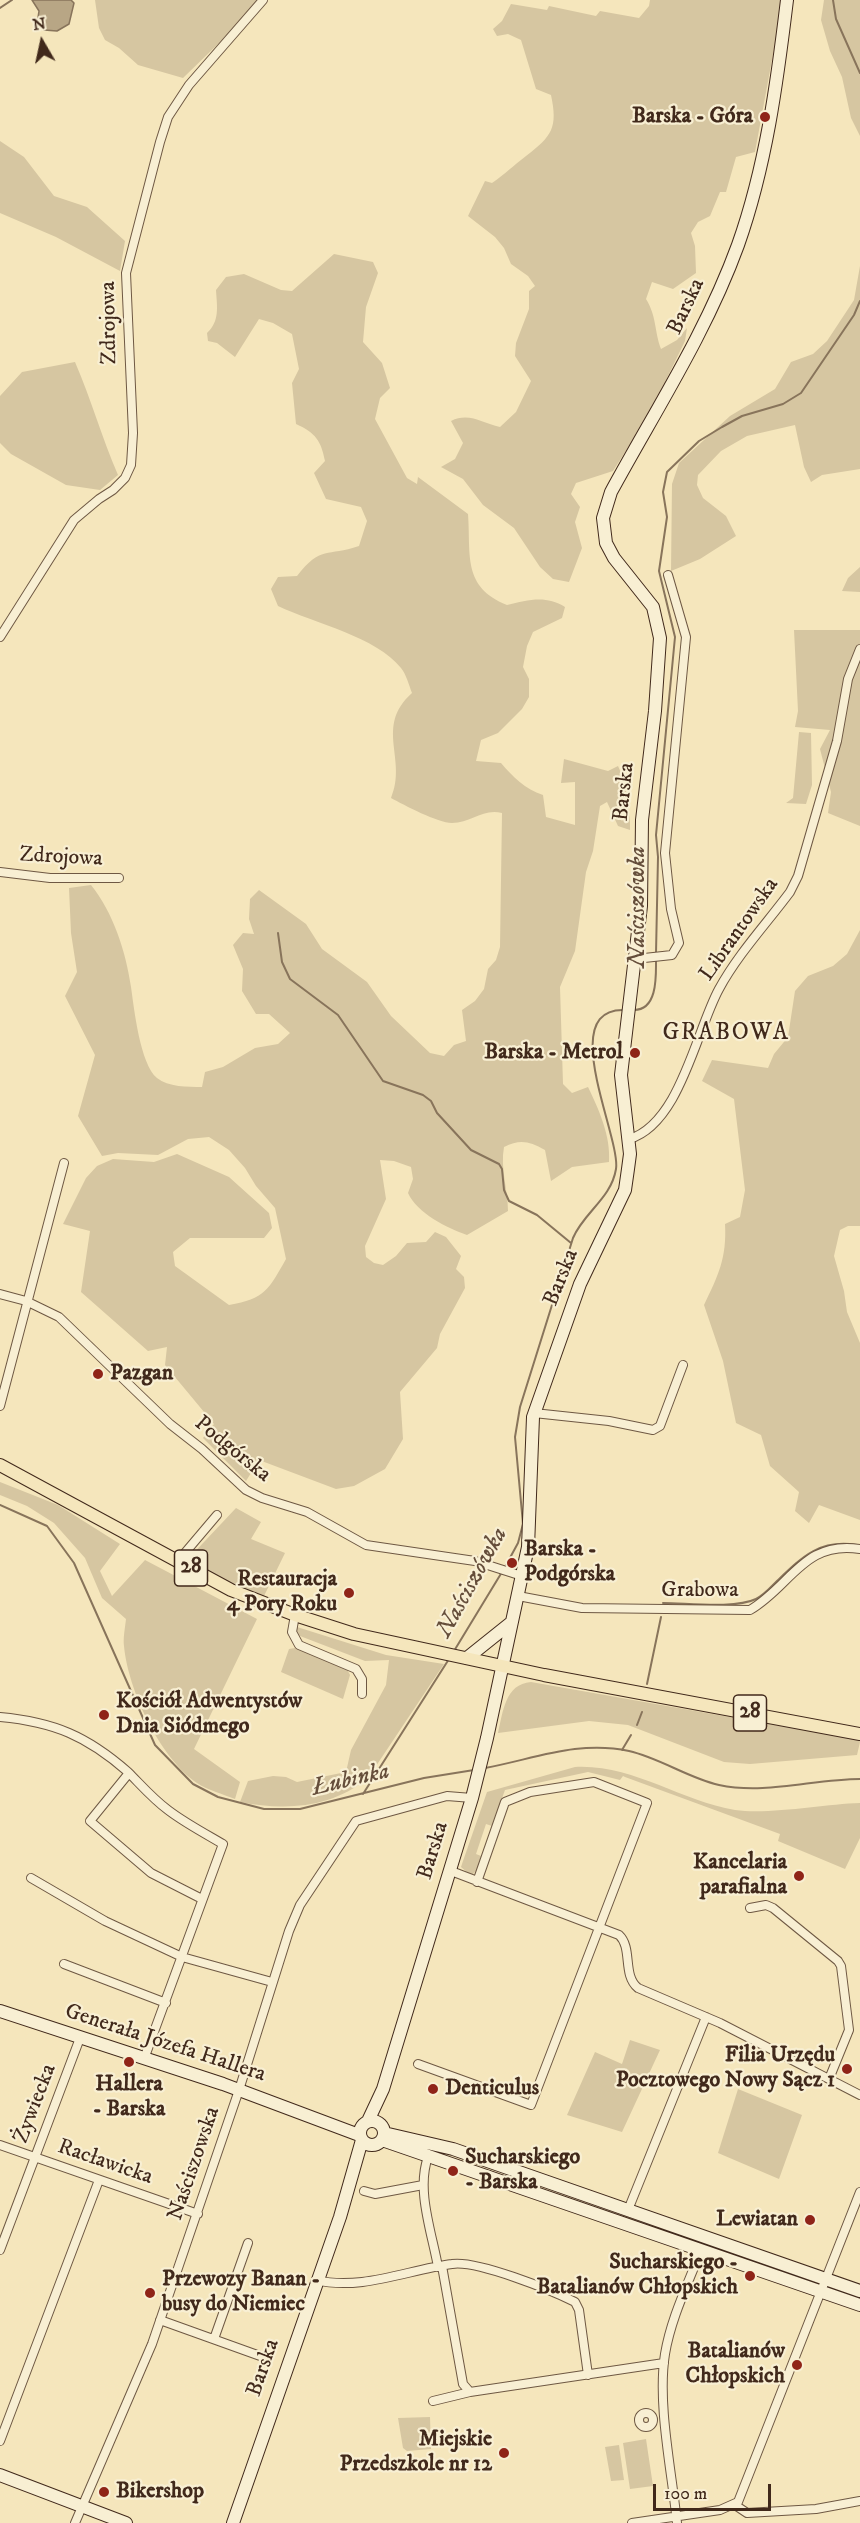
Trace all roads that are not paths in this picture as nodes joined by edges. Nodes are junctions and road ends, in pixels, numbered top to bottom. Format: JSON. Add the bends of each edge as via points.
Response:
{"nodes":[{"id":1,"x":263,"y":0,"type":"edge"},
{"id":2,"x":787,"y":0,"type":"edge"},
{"id":3,"x":668,"y":575,"type":"dead end"},
{"id":4,"x":0,"y":637,"type":"edge"},
{"id":5,"x":860,"y":649,"type":"edge"},
{"id":6,"x":0,"y":872,"type":"edge"},
{"id":7,"x":119,"y":878,"type":"dead end"},
{"id":8,"x":641,"y":959,"type":"junction"},
{"id":9,"x":629,"y":1139,"type":"junction"},
{"id":10,"x":64,"y":1163,"type":"dead end"},
{"id":11,"x":0,"y":1294,"type":"edge"},
{"id":12,"x":26,"y":1301,"type":"junction"},
{"id":13,"x":682,"y":1365,"type":"dead end"},
{"id":14,"x":0,"y":1406,"type":"edge"},
{"id":15,"x":534,"y":1413,"type":"junction"},
{"id":16,"x":0,"y":1466,"type":"edge"},
{"id":17,"x":217,"y":1515,"type":"dead end"},
{"id":18,"x":860,"y":1549,"type":"edge"},
{"id":19,"x":178,"y":1561,"type":"junction"},
{"id":20,"x":522,"y":1576,"type":"junction"},
{"id":21,"x":518,"y":1596,"type":"junction"},
{"id":22,"x":295,"y":1615,"type":"junction"},
{"id":23,"x":512,"y":1622,"type":"junction"},
{"id":24,"x":463,"y":1658,"type":"junction"},
{"id":25,"x":502,"y":1666,"type":"junction"},
{"id":26,"x":362,"y":1694,"type":"dead end"},
{"id":27,"x":0,"y":1717,"type":"edge"},
{"id":28,"x":860,"y":1734,"type":"edge"},
{"id":29,"x":129,"y":1773,"type":"junction"},
{"id":30,"x":473,"y":1796,"type":"junction"},
{"id":31,"x":451,"y":1870,"type":"junction"},
{"id":32,"x":31,"y":1878,"type":"dead end"},
{"id":33,"x":477,"y":1882,"type":"junction"},
{"id":34,"x":202,"y":1899,"type":"junction"},
{"id":35,"x":750,"y":1908,"type":"dead end"},
{"id":36,"x":600,"y":1928,"type":"junction"},
{"id":37,"x":182,"y":1957,"type":"junction"},
{"id":38,"x":64,"y":1964,"type":"dead end"},
{"id":39,"x":272,"y":1982,"type":"junction"},
{"id":40,"x":166,"y":2003,"type":"junction"},
{"id":41,"x":0,"y":2011,"type":"edge"},
{"id":42,"x":706,"y":2017,"type":"junction"},
{"id":43,"x":80,"y":2038,"type":"junction"},
{"id":44,"x":144,"y":2059,"type":"junction"},
{"id":45,"x":418,"y":2064,"type":"dead end"},
{"id":46,"x":829,"y":2079,"type":"junction"},
{"id":47,"x":239,"y":2090,"type":"junction"},
{"id":48,"x":860,"y":2095,"type":"edge"},
{"id":49,"x":371,"y":2133,"type":"junction"},
{"id":50,"x":0,"y":2145,"type":"edge"},
{"id":51,"x":35,"y":2157,"type":"junction"},
{"id":52,"x":428,"y":2157,"type":"junction"},
{"id":53,"x":99,"y":2180,"type":"junction"},
{"id":54,"x":423,"y":2185,"type":"junction"},
{"id":55,"x":364,"y":2191,"type":"dead end"},
{"id":56,"x":860,"y":2192,"type":"edge"},
{"id":57,"x":628,"y":2210,"type":"junction"},
{"id":58,"x":198,"y":2214,"type":"junction"},
{"id":59,"x":597,"y":2214,"type":"junction"},
{"id":60,"x":4,"y":2227,"type":"edge"},
{"id":61,"x":640,"y":2229,"type":"junction"},
{"id":62,"x":248,"y":2243,"type":"dead end"},
{"id":63,"x":0,"y":2250,"type":"edge"},
{"id":64,"x":701,"y":2250,"type":"junction"},
{"id":65,"x":440,"y":2267,"type":"junction"},
{"id":66,"x":826,"y":2279,"type":"junction"},
{"id":67,"x":316,"y":2280,"type":"junction"},
{"id":68,"x":860,"y":2291,"type":"edge"},
{"id":69,"x":820,"y":2292,"type":"junction"},
{"id":70,"x":860,"y":2305,"type":"edge"},
{"id":71,"x":160,"y":2320,"type":"junction"},
{"id":72,"x":213,"y":2339,"type":"junction"},
{"id":73,"x":263,"y":2357,"type":"dead end"},
{"id":74,"x":664,"y":2363,"type":"junction"},
{"id":75,"x":588,"y":2375,"type":"junction"},
{"id":76,"x":470,"y":2392,"type":"junction"},
{"id":77,"x":433,"y":2401,"type":"dead end"},
{"id":78,"x":666,"y":2415,"type":"junction"},
{"id":79,"x":652,"y":2417,"type":"dead end"},
{"id":80,"x":0,"y":2441,"type":"edge"},
{"id":81,"x":0,"y":2475,"type":"edge"},
{"id":82,"x":860,"y":2501,"type":"edge"},
{"id":83,"x":735,"y":2505,"type":"junction"},
{"id":84,"x":82,"y":2506,"type":"junction"},
{"id":85,"x":747,"y":2518,"type":"edge"},
{"id":86,"x":676,"y":2520,"type":"edge"},
{"id":87,"x":235,"y":2521,"type":"edge"},
{"id":88,"x":75,"y":2523,"type":"edge"},
{"id":89,"x":126,"y":2523,"type":"edge"},
{"id":90,"x":632,"y":2523,"type":"edge"}],
"edges":[{"from":1,"to":4,"type":"street","name":"Zdrojowa","via":[[189,85],[168,117],[160,142],[126,273],[131,465],[113,490],[74,520]]},
{"from":2,"to":8,"type":"street","name":"Barska","via":[[772,116],[738,246],[701,329],[604,512],[604,535],[609,550],[653,607],[660,638],[642,820]]},
{"from":3,"to":8,"type":"street","via":[[686,637],[665,853],[679,944],[672,955]]},
{"from":5,"to":9,"type":"street","name":"Librantowska","via":[[848,679],[837,741],[798,876],[719,988],[677,1091],[647,1131]]},
{"from":6,"to":7,"type":"street","name":"Zdrojowa","via":[[50,878]]},
{"from":8,"to":9,"type":"street","name":"Barska","via":[[630,996],[621,1075]]},
{"from":9,"to":15,"type":"street","name":"Barska","via":[[625,1190],[580,1284]]},
{"from":10,"to":12,"type":"street"},
{"from":11,"to":12,"type":"street","name":"Podgórska"},
{"from":12,"to":14,"type":"street"},
{"from":12,"to":20,"type":"street","name":"Podgórska","via":[[59,1317],[170,1424],[246,1490],[307,1512],[366,1545],[475,1561]]},
{"from":13,"to":15,"type":"street","via":[[660,1426],[653,1430]]},
{"from":15,"to":20,"type":"street","name":"Barska","via":[[530,1526]]},
{"from":16,"to":19,"type":"main road","number":"28"},
{"from":17,"to":19,"type":"street"},
{"from":18,"to":21,"type":"street","name":"Grabowa","via":[[841,1547],[816,1555],[750,1610],[582,1608]]},
{"from":19,"to":22,"type":"main road","number":"28","via":[[231,1590]]},
{"from":20,"to":21,"type":"street","name":"Barska"},
{"from":21,"to":23,"type":"street","name":"Barska"},
{"from":22,"to":24,"type":"main road","number":"28","via":[[354,1634]]},
{"from":22,"to":26,"type":"street","via":[[292,1632],[298,1645],[356,1669],[362,1679]]},
{"from":23,"to":24,"type":"street"},
{"from":23,"to":25,"type":"street","name":"Barska"},
{"from":24,"to":25,"type":"main road","number":"28"},
{"from":25,"to":28,"type":"main road","number":"28"},
{"from":25,"to":30,"type":"street","name":"Barska"},
{"from":27,"to":29,"type":"street","via":[[26,1719],[72,1732],[97,1746]]},
{"from":29,"to":34,"type":"street","via":[[167,1809],[223,1844]]},
{"from":29,"to":34,"type":"street","via":[[90,1821],[151,1873]]},
{"from":30,"to":31,"type":"street","name":"Barska"},
{"from":30,"to":39,"type":"street","name":"Naściszowska","via":[[447,1796],[356,1821],[300,1905]]},
{"from":31,"to":33,"type":"street"},
{"from":31,"to":49,"type":"street","name":"Barska"},
{"from":32,"to":37,"type":"street","via":[[105,1921]]},
{"from":33,"to":36,"type":"street"},
{"from":33,"to":36,"type":"street","via":[[505,1802],[530,1792],[594,1782],[647,1803]]},
{"from":34,"to":37,"type":"street"},
{"from":35,"to":46,"type":"street","via":[[773,1908],[841,1966],[849,2030]]},
{"from":36,"to":42,"type":"street","via":[[622,1937],[634,1984]]},
{"from":36,"to":45,"type":"street","via":[[531,2105]]},
{"from":37,"to":39,"type":"street"},
{"from":37,"to":40,"type":"street"},
{"from":38,"to":40,"type":"street"},
{"from":39,"to":47,"type":"street","name":"Naściszowska"},
{"from":40,"to":44,"type":"street"},
{"from":41,"to":43,"type":"street","name":"Generała Józefa Hallera"},
{"from":42,"to":46,"type":"street"},
{"from":42,"to":57,"type":"street"},
{"from":43,"to":44,"type":"street","name":"Generała Józefa Hallera"},
{"from":43,"to":51,"type":"street","name":"Żywiecka"},
{"from":44,"to":47,"type":"street","name":"Generała Józefa Hallera"},
{"from":46,"to":48,"type":"street"},
{"from":47,"to":49,"type":"street","name":"Generała Józefa Hallera"},
{"from":47,"to":58,"type":"street","name":"Naściszowska"},
{"from":49,"to":52,"type":"street"},
{"from":49,"to":57,"type":"street","via":[[453,2149]]},
{"from":49,"to":67,"type":"street","name":"Barska"},
{"from":50,"to":51,"type":"street","name":"Racławicka"},
{"from":51,"to":53,"type":"street","name":"Racławicka"},
{"from":51,"to":60,"type":"street","name":"Żywiecka"},
{"from":52,"to":54,"type":"street"},
{"from":52,"to":59,"type":"street"},
{"from":53,"to":58,"type":"street","name":"Racławicka"},
{"from":53,"to":80,"type":"street"},
{"from":54,"to":55,"type":"street","via":[[375,2194]]},
{"from":54,"to":65,"type":"street"},
{"from":56,"to":66,"type":"street"},
{"from":57,"to":59,"type":"street"},
{"from":57,"to":61,"type":"street"},
{"from":57,"to":66,"type":"street"},
{"from":58,"to":71,"type":"street","name":"Naściszowska"},
{"from":59,"to":61,"type":"street"},
{"from":60,"to":63,"type":"street","name":"Żywiecka"},
{"from":61,"to":64,"type":"street"},
{"from":62,"to":72,"type":"street"},
{"from":64,"to":69,"type":"street"},
{"from":64,"to":74,"type":"street"},
{"from":65,"to":67,"type":"street","via":[[348,2284]]},
{"from":65,"to":75,"type":"street","via":[[473,2265],[575,2302]]},
{"from":65,"to":76,"type":"street","via":[[463,2384]]},
{"from":66,"to":68,"type":"street"},
{"from":66,"to":69,"type":"street"},
{"from":67,"to":87,"type":"street","name":"Barska"},
{"from":69,"to":70,"type":"street"},
{"from":69,"to":83,"type":"street"},
{"from":71,"to":72,"type":"street"},
{"from":71,"to":84,"type":"street","name":"Naściszowska"},
{"from":72,"to":73,"type":"street"},
{"from":74,"to":75,"type":"street"},
{"from":74,"to":78,"type":"street"},
{"from":75,"to":76,"type":"street"},
{"from":76,"to":77,"type":"street"},
{"from":78,"to":79,"type":"street"},
{"from":78,"to":86,"type":"street"},
{"from":81,"to":84,"type":"street"},
{"from":82,"to":85,"type":"street"},
{"from":83,"to":85,"type":"street"},
{"from":83,"to":86,"type":"street"},
{"from":84,"to":88,"type":"street","name":"Naściszowska"},
{"from":84,"to":89,"type":"street"},
{"from":86,"to":90,"type":"street"}]}
